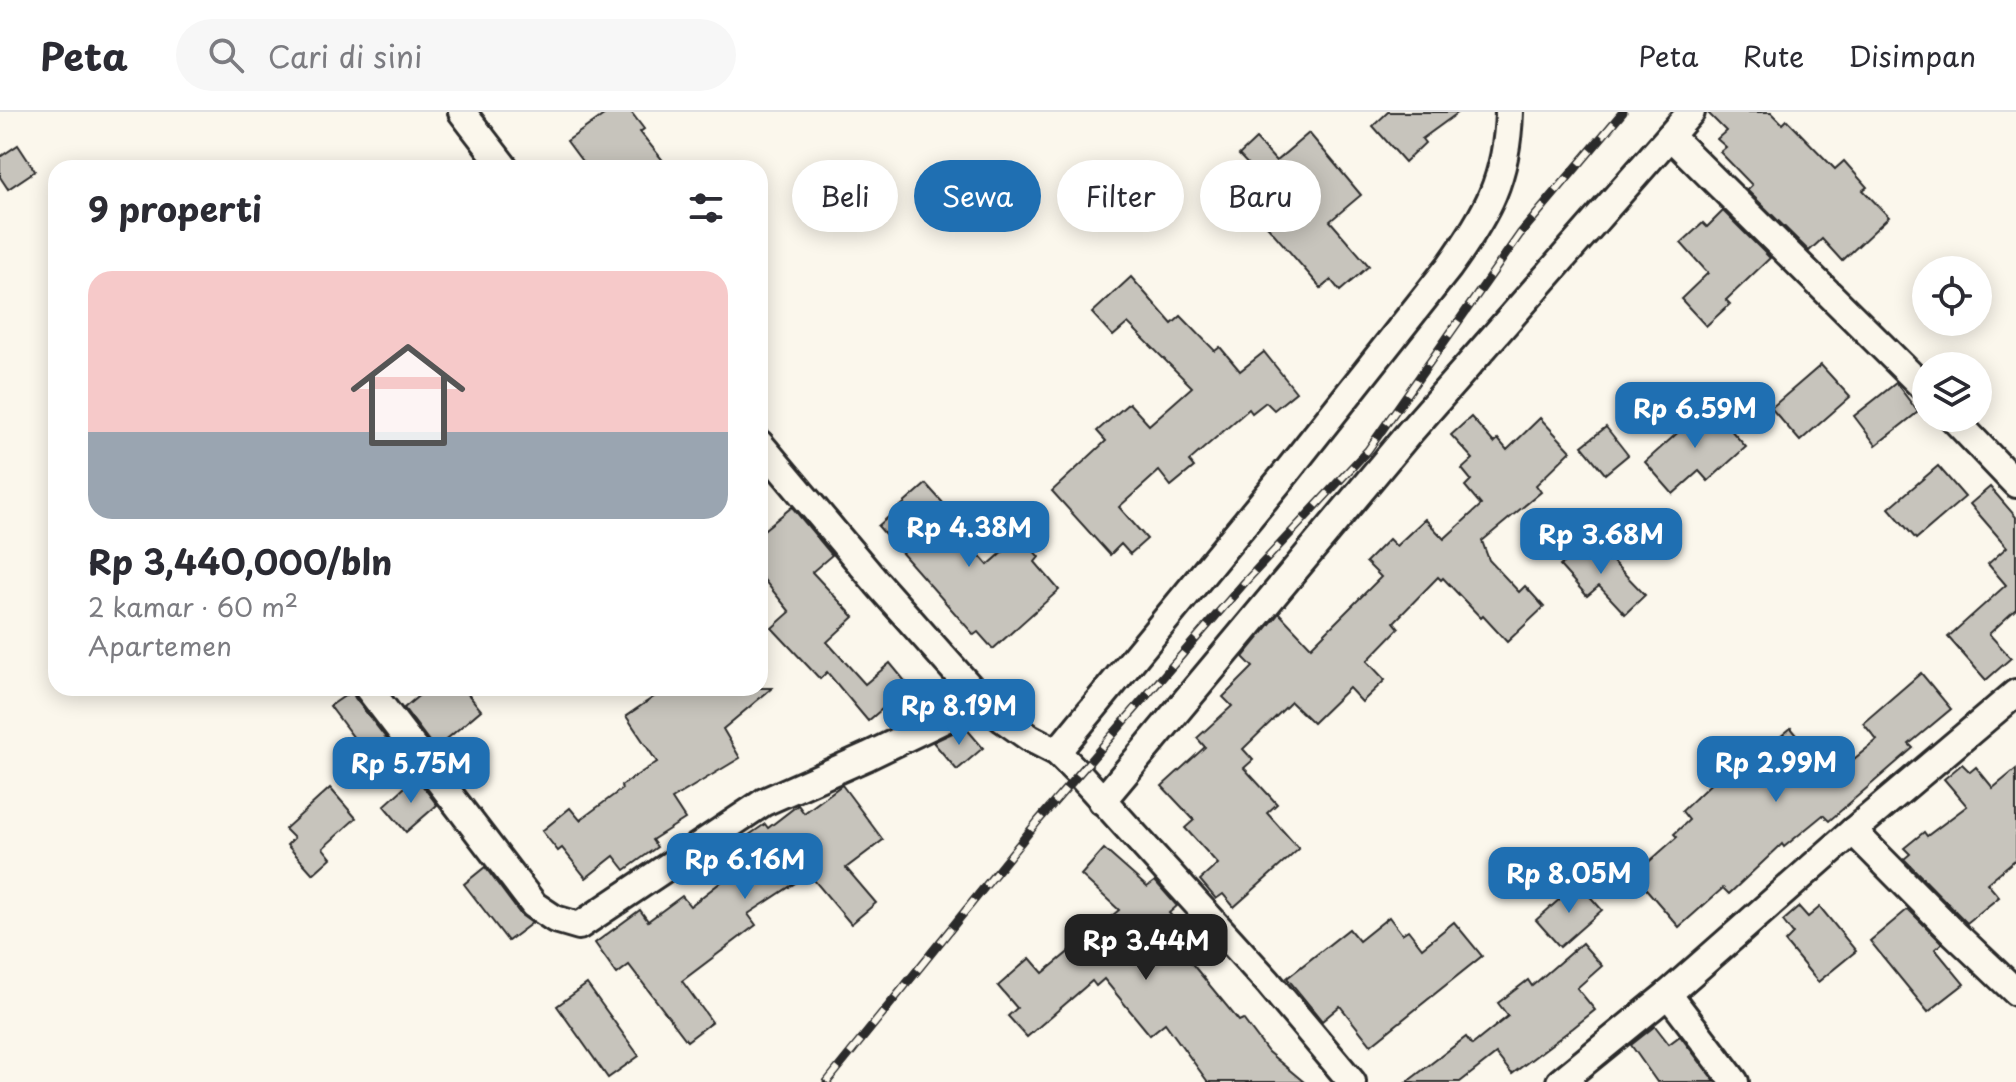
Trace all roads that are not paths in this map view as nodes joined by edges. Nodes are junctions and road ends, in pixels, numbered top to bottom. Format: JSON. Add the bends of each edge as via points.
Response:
{"nodes":[{"id":1,"x":462,"y":112,"type":"edge"},
{"id":2,"x":1509,"y":112,"type":"edge"},
{"id":3,"x":1691,"y":112,"type":"edge"},
{"id":4,"x":1670,"y":136,"type":"junction"},
{"id":5,"x":499,"y":160,"type":"edge"},
{"id":6,"x":1912,"y":376,"type":"edge"},
{"id":7,"x":1966,"y":432,"type":"edge"},
{"id":8,"x":768,"y":454,"type":"edge"},
{"id":9,"x":2016,"y":484,"type":"edge"},
{"id":10,"x":2016,"y":693,"type":"edge"},
{"id":11,"x":374,"y":696,"type":"edge"},
{"id":12,"x":982,"y":701,"type":"junction"},
{"id":13,"x":1057,"y":752,"type":"junction"},
{"id":14,"x":1102,"y":801,"type":"junction"},
{"id":15,"x":1853,"y":831,"type":"junction"},
{"id":16,"x":2016,"y":992,"type":"edge"},
{"id":17,"x":1668,"y":994,"type":"junction"},
{"id":18,"x":1352,"y":1082,"type":"edge"},
{"id":19,"x":1560,"y":1082,"type":"edge"},
{"id":20,"x":1735,"y":1082,"type":"edge"}],
"edges":[{"from":1,"to":5,"type":"street"},
{"from":2,"to":13,"type":"street","via":[[1504,163],[1474,232],[1286,473]]},
{"from":3,"to":4,"type":"street"},
{"from":4,"to":6,"type":"street"},
{"from":4,"to":14,"type":"street","via":[[1409,433]]},
{"from":7,"to":9,"type":"street"},
{"from":8,"to":12,"type":"street"},
{"from":10,"to":15,"type":"street"},
{"from":11,"to":12,"type":"street","via":[[534,905],[579,926],[764,802]]},
{"from":12,"to":13,"type":"street"},
{"from":13,"to":14,"type":"street"},
{"from":14,"to":18,"type":"street"},
{"from":15,"to":16,"type":"street"},
{"from":15,"to":17,"type":"street"},
{"from":17,"to":19,"type":"street"},
{"from":17,"to":20,"type":"street"}]}
